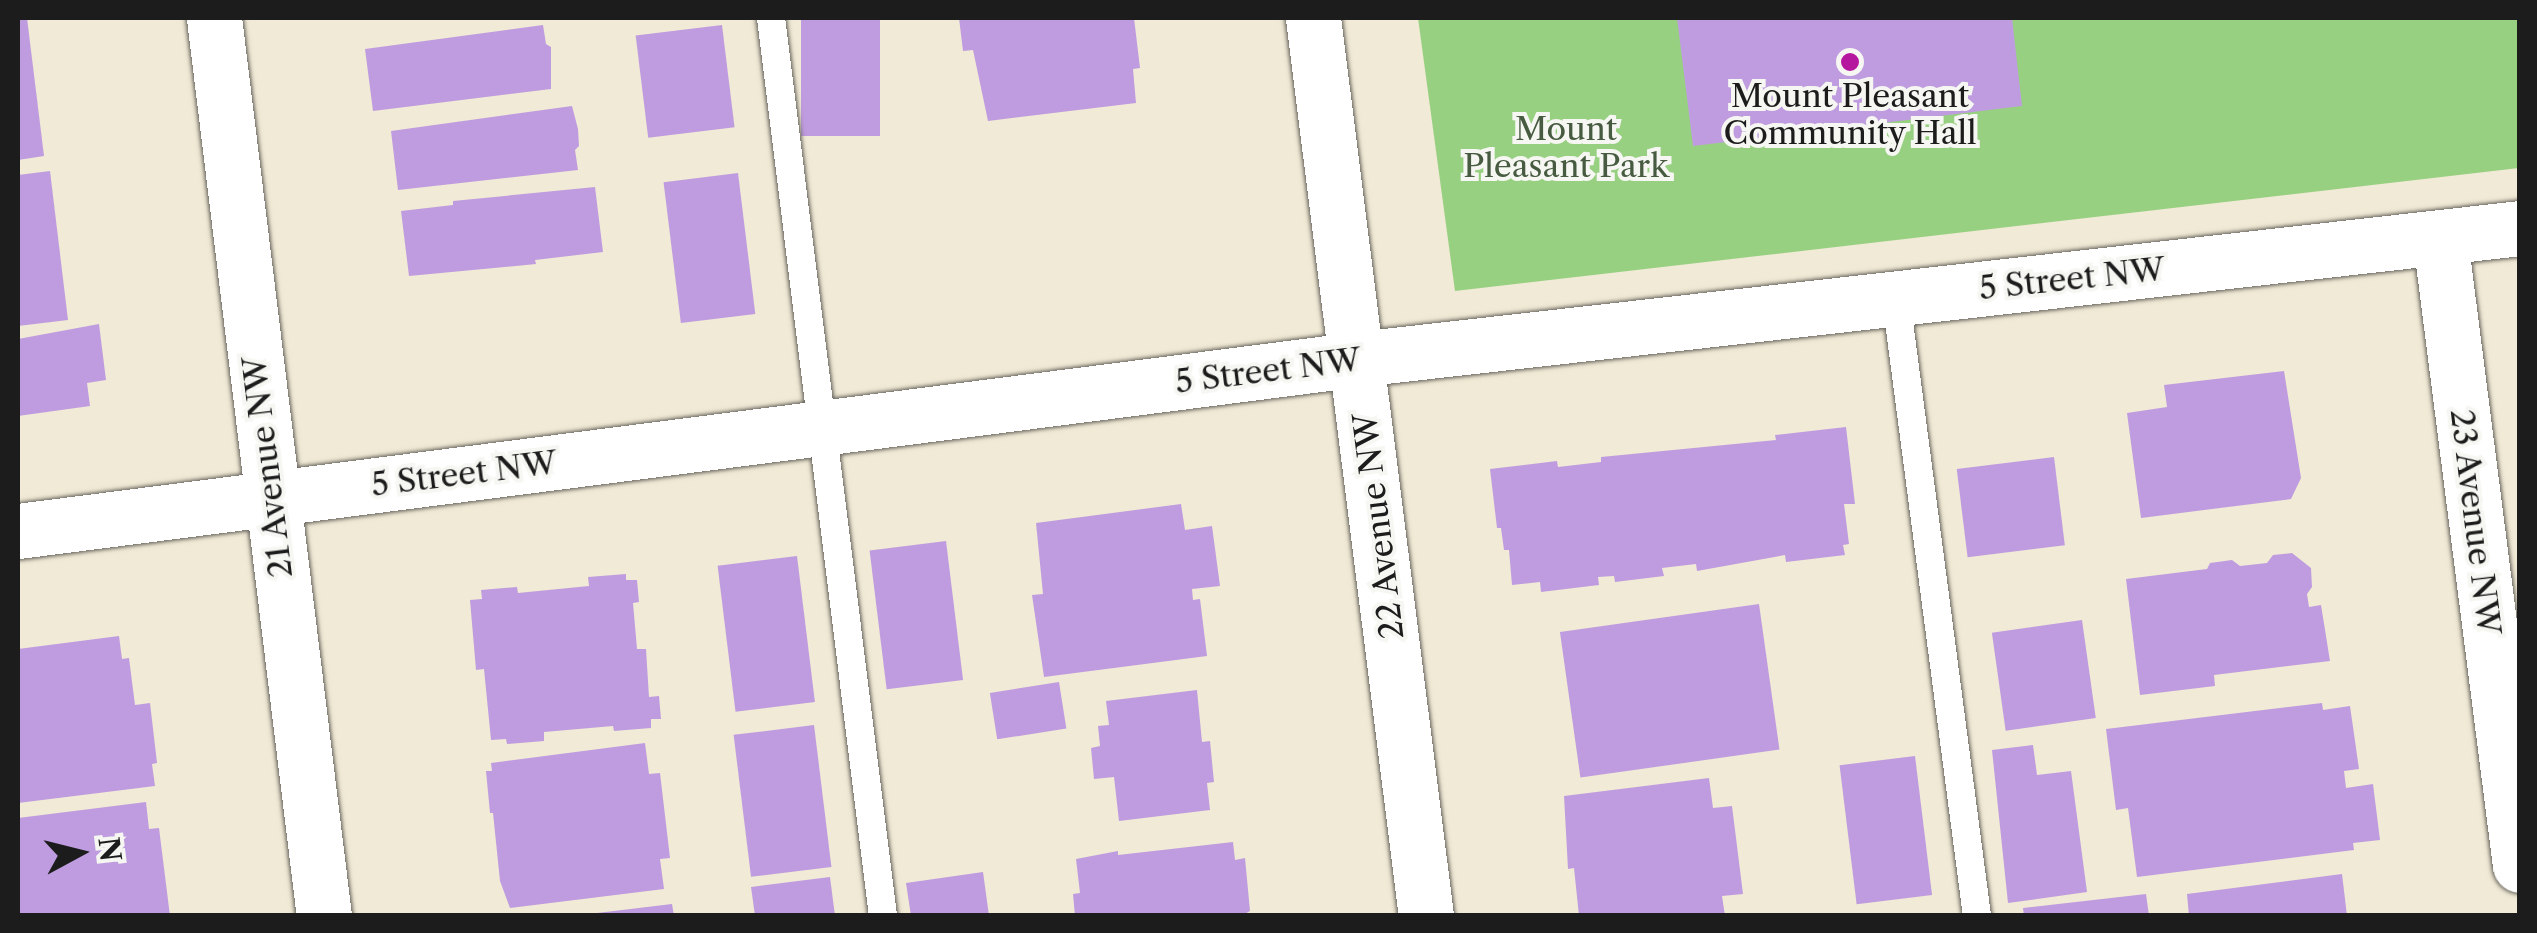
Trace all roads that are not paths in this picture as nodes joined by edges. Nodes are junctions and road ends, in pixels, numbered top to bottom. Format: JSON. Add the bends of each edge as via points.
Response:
{"nodes":[{"id":1,"x":214,"y":18,"type":"edge"},
{"id":2,"x":772,"y":18,"type":"edge"},
{"id":3,"x":1313,"y":18,"type":"edge"},
{"id":4,"x":2520,"y":228,"type":"edge"},
{"id":5,"x":2440,"y":239,"type":"junction"},
{"id":6,"x":1896,"y":299,"type":"junction"},
{"id":7,"x":1358,"y":359,"type":"junction"},
{"id":8,"x":824,"y":430,"type":"junction"},
{"id":9,"x":272,"y":498,"type":"junction"},
{"id":10,"x":18,"y":530,"type":"edge"},
{"id":11,"x":2516,"y":810,"type":"edge"},
{"id":12,"x":2520,"y":865,"type":"edge"},
{"id":13,"x":324,"y":916,"type":"edge"},
{"id":14,"x":884,"y":916,"type":"edge"},
{"id":15,"x":1426,"y":916,"type":"edge"},
{"id":16,"x":1977,"y":916,"type":"edge"}],
"edges":[{"from":1,"to":9,"type":"street","name":"21 Avenue NW"},
{"from":2,"to":8,"type":"lane"},
{"from":3,"to":7,"type":"street","name":"22 Avenue NW"},
{"from":4,"to":5,"type":"street","name":"5 Street NW"},
{"from":5,"to":6,"type":"street","name":"5 Street NW"},
{"from":5,"to":11,"type":"street","name":"23 Avenue NW"},
{"from":6,"to":7,"type":"street","name":"5 Street NW"},
{"from":6,"to":16,"type":"lane"},
{"from":7,"to":8,"type":"street","name":"5 Street NW"},
{"from":7,"to":15,"type":"street","name":"22 Avenue NW"},
{"from":8,"to":9,"type":"street","name":"5 Street NW"},
{"from":8,"to":14,"type":"lane"},
{"from":9,"to":10,"type":"street","name":"5 Street NW"},
{"from":9,"to":13,"type":"street","name":"21 Avenue NW"},
{"from":11,"to":12,"type":"street","name":"23 Avenue NW"}]}
